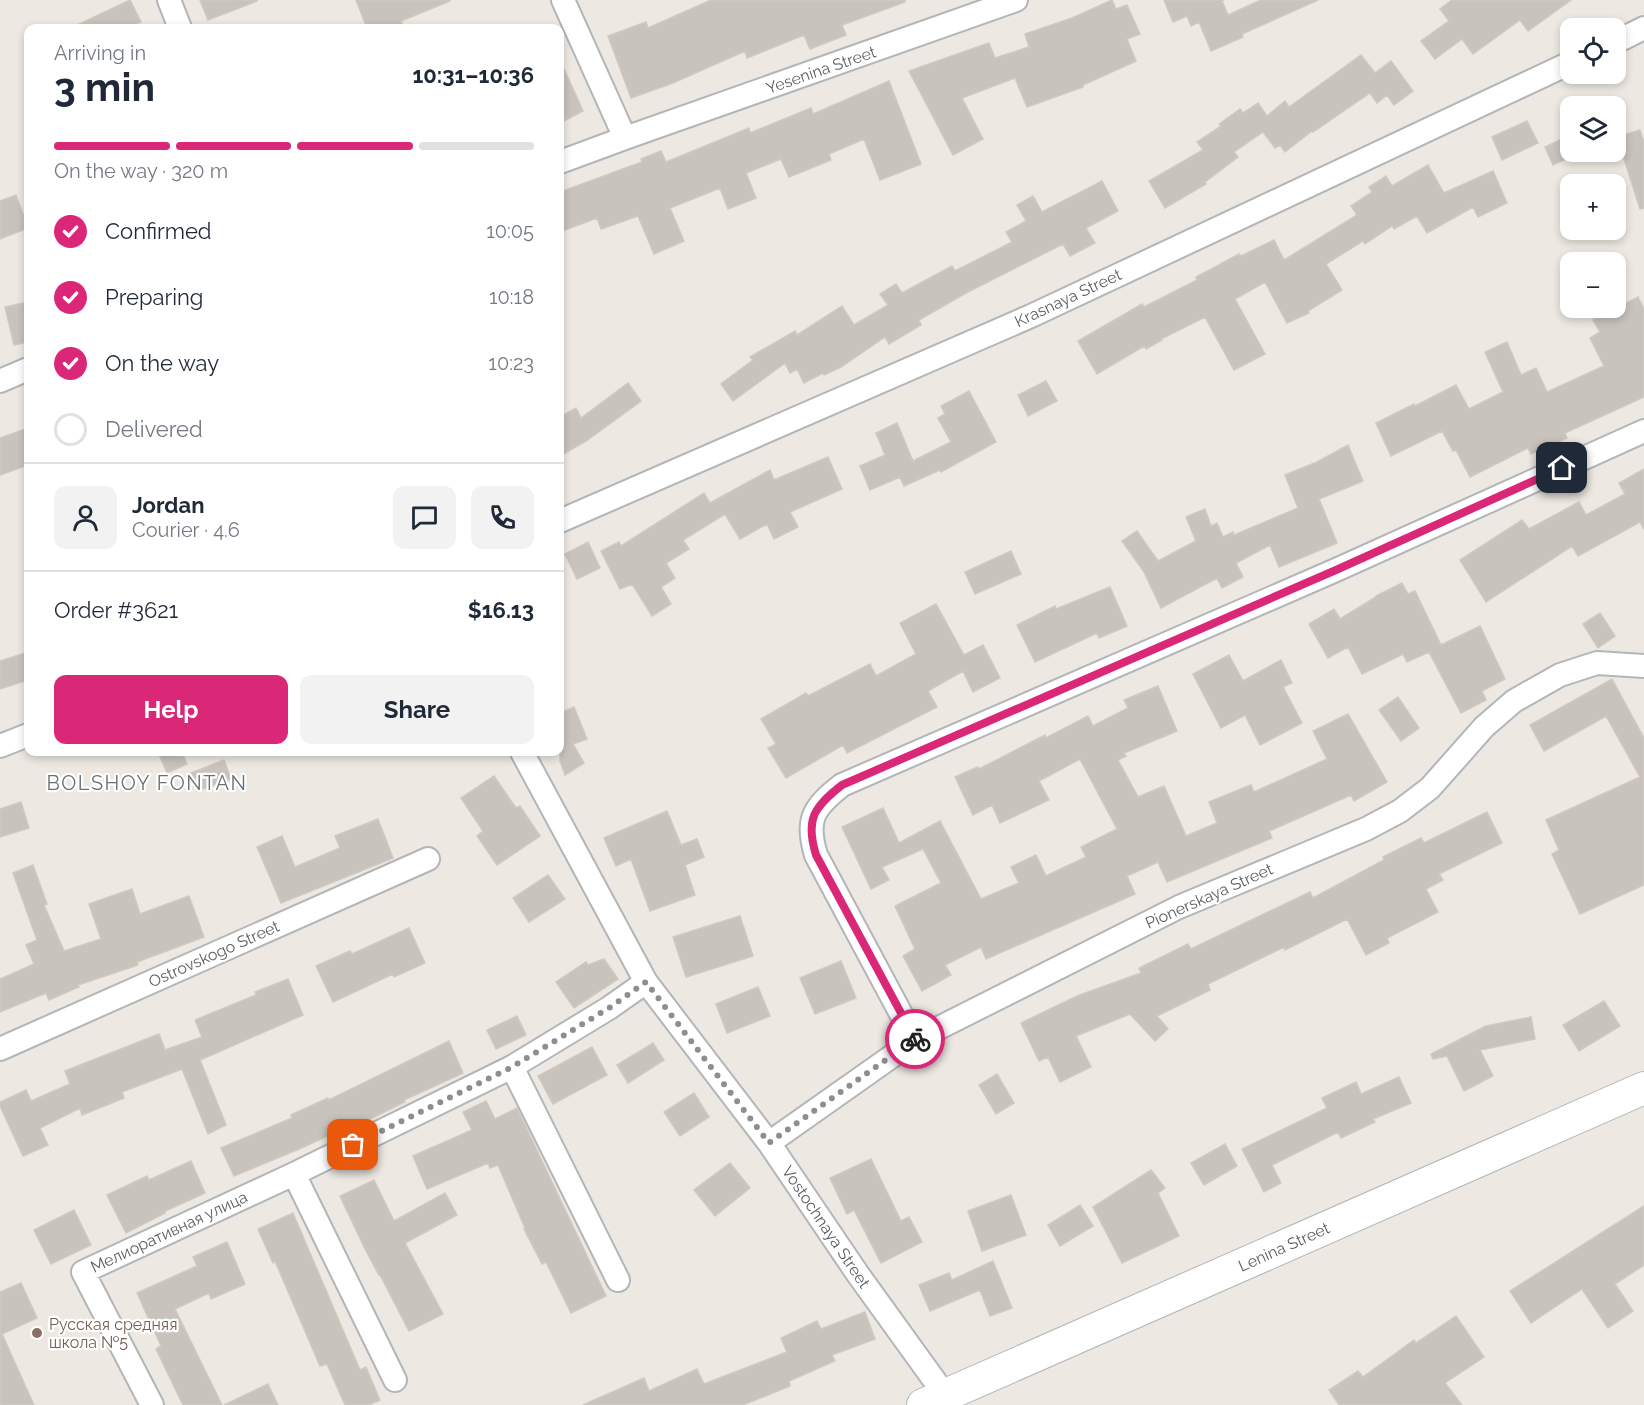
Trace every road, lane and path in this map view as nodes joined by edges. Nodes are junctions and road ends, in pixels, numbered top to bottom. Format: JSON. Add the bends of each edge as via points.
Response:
{"nodes":[{"id":1,"x":169,"y":0,"type":"edge"},
{"id":2,"x":563,"y":0,"type":"edge"},
{"id":3,"x":1016,"y":0,"type":"edge"},
{"id":4,"x":178,"y":24,"type":"edge"},
{"id":5,"x":1644,"y":28,"type":"edge"},
{"id":6,"x":1626,"y":37,"type":"edge"},
{"id":7,"x":1560,"y":68,"type":"edge"},
{"id":8,"x":625,"y":138,"type":"junction"},
{"id":9,"x":564,"y":161,"type":"edge"},
{"id":10,"x":24,"y":371,"type":"edge"},
{"id":11,"x":0,"y":381,"type":"edge"},
{"id":12,"x":1644,"y":431,"type":"edge"},
{"id":13,"x":564,"y":519,"type":"edge"},
{"id":14,"x":1644,"y":666,"type":"edge"},
{"id":15,"x":24,"y":737,"type":"edge"},
{"id":16,"x":0,"y":746,"type":"edge"},
{"id":17,"x":524,"y":756,"type":"edge"},
{"id":18,"x":428,"y":859,"type":"dead end"},
{"id":19,"x":646,"y":982,"type":"junction"},
{"id":20,"x":915,"y":1040,"type":"junction"},
{"id":21,"x":0,"y":1049,"type":"edge"},
{"id":22,"x":512,"y":1067,"type":"junction"},
{"id":23,"x":1644,"y":1088,"type":"edge"},
{"id":24,"x":769,"y":1143,"type":"junction"},
{"id":25,"x":294,"y":1174,"type":"junction"},
{"id":26,"x":618,"y":1280,"type":"dead end"},
{"id":27,"x":395,"y":1380,"type":"dead end"},
{"id":28,"x":936,"y":1402,"type":"edge"},
{"id":29,"x":152,"y":1405,"type":"edge"}],
"edges":[{"from":1,"to":4,"type":"street"},
{"from":2,"to":8,"type":"street"},
{"from":3,"to":8,"type":"street","name":"Yesenina Street"},
{"from":5,"to":6,"type":"street"},
{"from":7,"to":13,"type":"street","name":"Krasnaya Street","via":[[1031,316]]},
{"from":8,"to":9,"type":"street","name":"Yesenina Street"},
{"from":10,"to":11,"type":"street"},
{"from":12,"to":20,"type":"street","via":[[842,785],[826,798],[814,814],[810,835],[816,855]]},
{"from":14,"to":20,"type":"street","name":"Pionerskaya Street","via":[[1597,663],[1560,675],[1514,701],[1484,727],[1430,788],[1400,810],[1366,829],[1179,907]]},
{"from":15,"to":16,"type":"street"},
{"from":17,"to":19,"type":"street","name":"Vostochnaya Street"},
{"from":18,"to":21,"type":"street","name":"Ostrovskogo Street"},
{"from":19,"to":22,"type":"street","name":"Мелиоративная улица"},
{"from":19,"to":24,"type":"street","name":"Vostochnaya Street"},
{"from":20,"to":24,"type":"street","name":"Pionerskaya Street"},
{"from":22,"to":25,"type":"street","name":"Мелиоративная улица"},
{"from":22,"to":26,"type":"street"},
{"from":23,"to":28,"type":"street","name":"Lenina Street"},
{"from":24,"to":28,"type":"street","name":"Vostochnaya Street","via":[[857,1273]]},
{"from":25,"to":27,"type":"street"},
{"from":25,"to":29,"type":"street","name":"Мелиоративная улица","via":[[83,1272]]}]}
